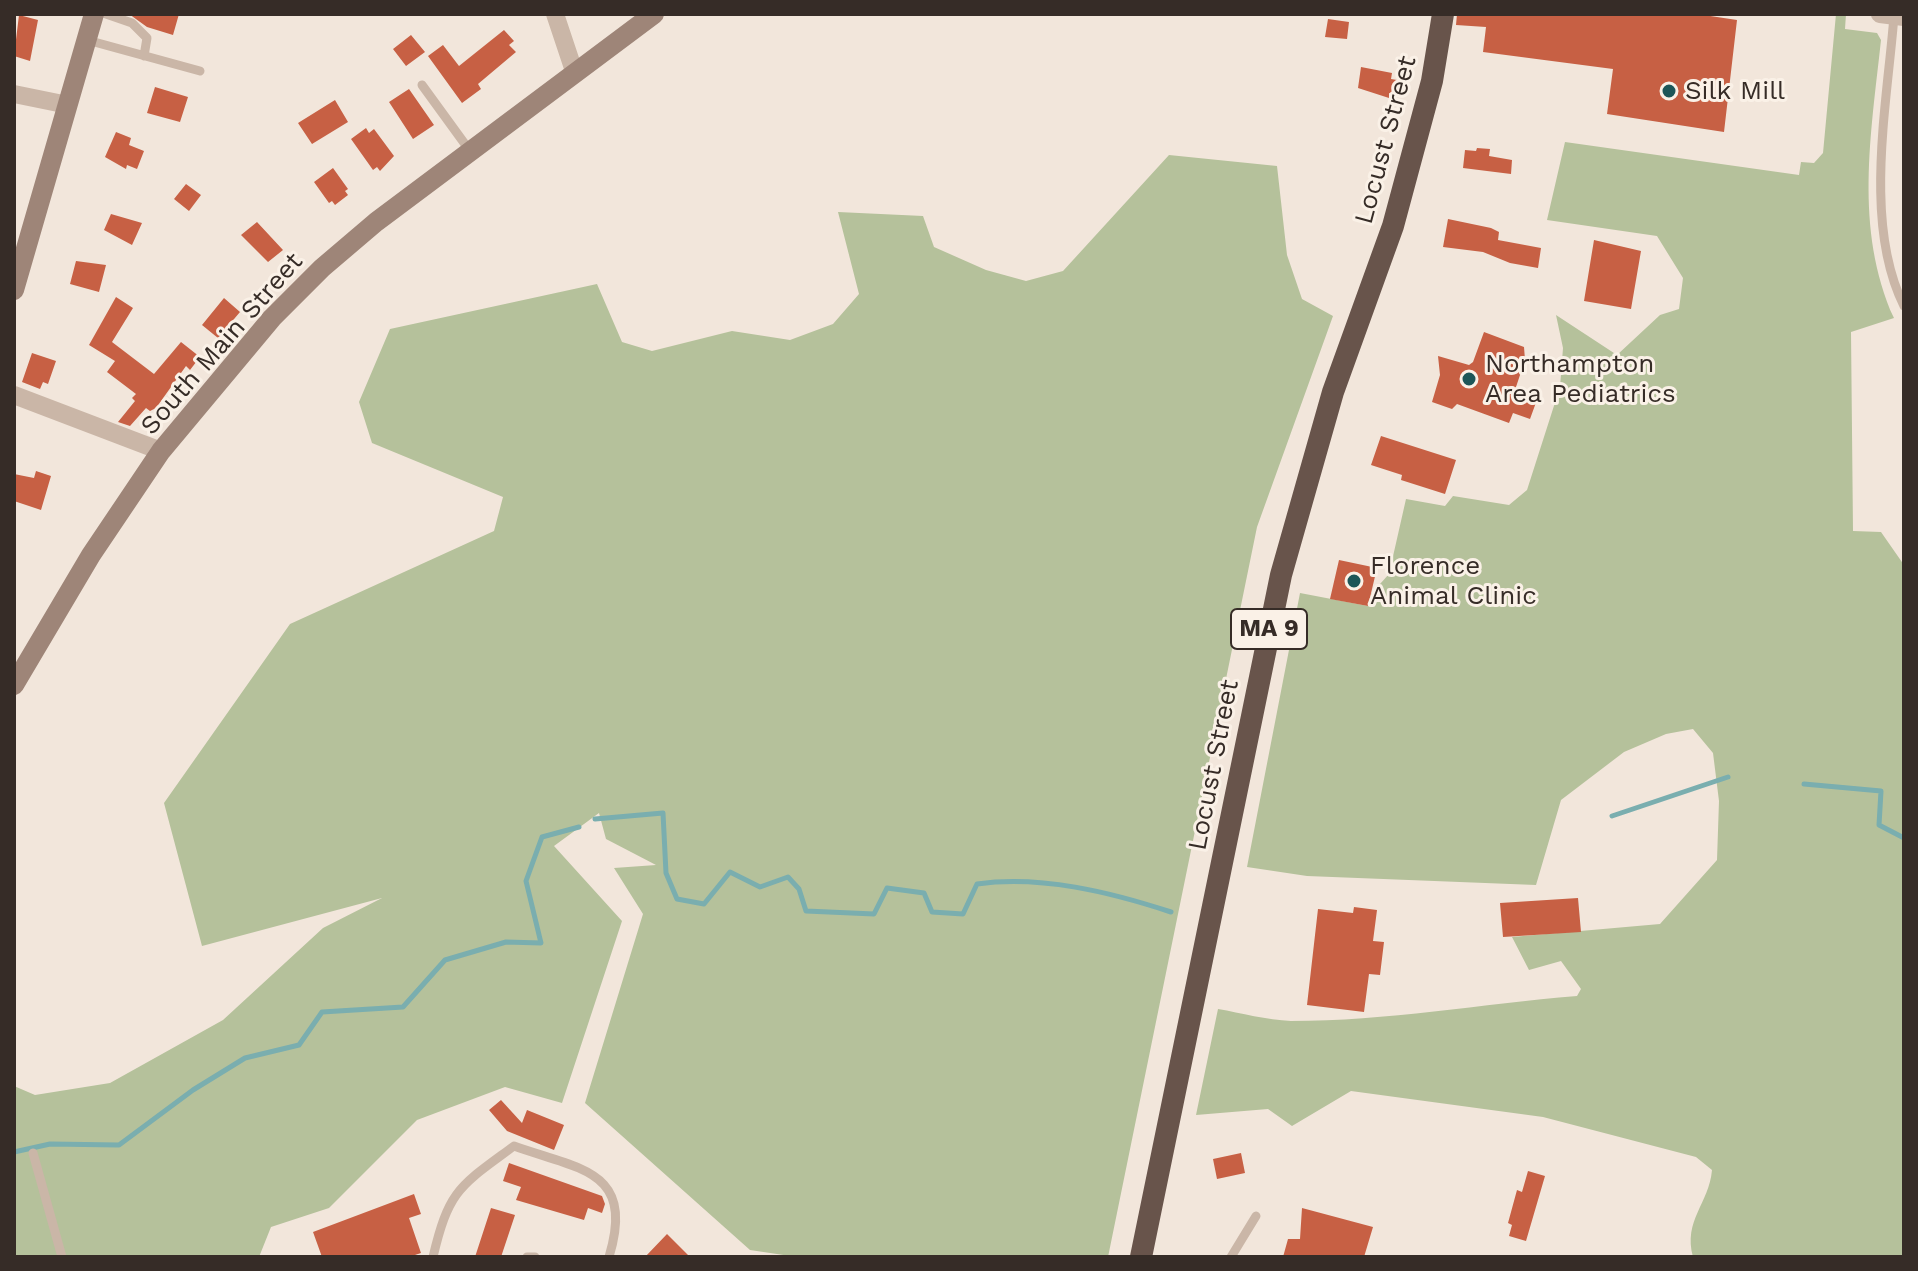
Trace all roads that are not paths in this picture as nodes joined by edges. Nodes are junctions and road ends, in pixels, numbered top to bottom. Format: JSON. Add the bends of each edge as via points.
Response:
{"nodes":[{"id":1,"x":94,"y":14,"type":"edge"},
{"id":2,"x":106,"y":14,"type":"edge"},
{"id":3,"x":555,"y":14,"type":"edge"},
{"id":4,"x":654,"y":14,"type":"edge"},
{"id":5,"x":1443,"y":14,"type":"edge"},
{"id":6,"x":1893,"y":16,"type":"edge"},
{"id":7,"x":87,"y":40,"type":"junction"},
{"id":8,"x":144,"y":56,"type":"junction"},
{"id":9,"x":200,"y":71,"type":"dead end"},
{"id":10,"x":574,"y":71,"type":"junction"},
{"id":11,"x":422,"y":85,"type":"dead end"},
{"id":12,"x":14,"y":94,"type":"edge"},
{"id":13,"x":68,"y":105,"type":"junction"},
{"id":14,"x":470,"y":151,"type":"junction"},
{"id":15,"x":14,"y":290,"type":"edge"},
{"id":16,"x":1904,"y":306,"type":"edge"},
{"id":17,"x":14,"y":395,"type":"edge"},
{"id":18,"x":161,"y":451,"type":"junction"},
{"id":19,"x":14,"y":685,"type":"edge"},
{"id":20,"x":33,"y":1153,"type":"dead end"},
{"id":21,"x":1256,"y":1216,"type":"dead end"},
{"id":22,"x":62,"y":1257,"type":"edge"},
{"id":23,"x":433,"y":1257,"type":"edge"},
{"id":24,"x":527,"y":1257,"type":"edge"},
{"id":25,"x":535,"y":1257,"type":"edge"},
{"id":26,"x":609,"y":1257,"type":"edge"},
{"id":27,"x":1141,"y":1257,"type":"edge"},
{"id":28,"x":1231,"y":1257,"type":"edge"}],
"edges":[{"from":1,"to":7,"type":"main road"},
{"from":2,"to":8,"type":"lane","via":[[141,29],[147,38]]},
{"from":3,"to":10,"type":"street"},
{"from":4,"to":10,"type":"main road","name":"South Main Street"},
{"from":5,"to":27,"type":"highway","name":"Locust Street","number":"MA 9","via":[[1432,81],[1393,226],[1333,392],[1281,575]]},
{"from":6,"to":16,"type":"lane","via":[[1881,192],[1892,283]]},
{"from":7,"to":8,"type":"lane"},
{"from":7,"to":13,"type":"main road"},
{"from":8,"to":9,"type":"lane"},
{"from":10,"to":14,"type":"main road","name":"South Main Street"},
{"from":11,"to":14,"type":"lane"},
{"from":12,"to":13,"type":"street"},
{"from":13,"to":15,"type":"main road"},
{"from":14,"to":18,"type":"main road","name":"South Main Street","via":[[322,268],[272,318]]},
{"from":17,"to":18,"type":"street"},
{"from":18,"to":19,"type":"main road","name":"South Main Street"},
{"from":20,"to":22,"type":"lane"},
{"from":21,"to":28,"type":"lane"},
{"from":23,"to":26,"type":"lane","via":[[448,1202],[514,1146],[593,1174],[607,1188],[618,1210]]},
{"from":24,"to":25,"type":"lane"}]}
